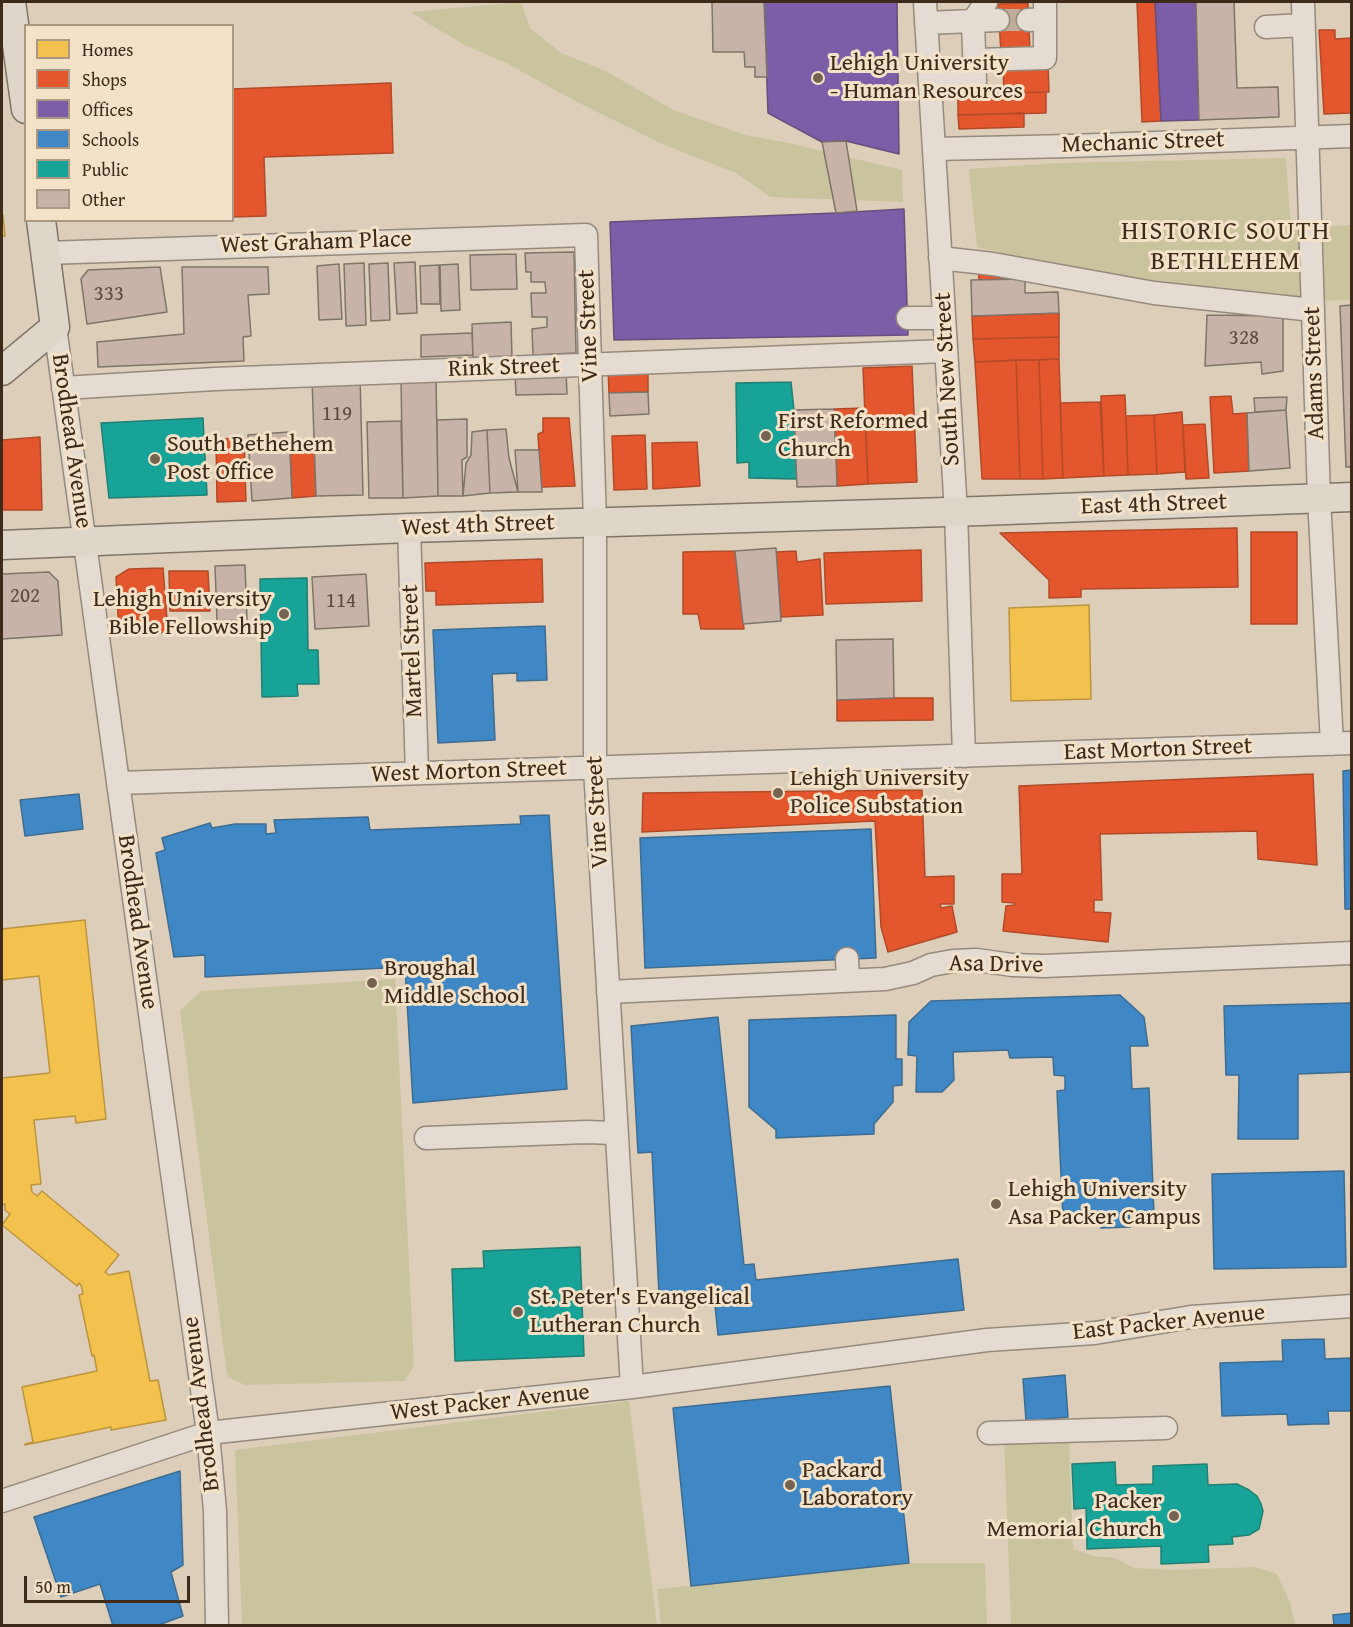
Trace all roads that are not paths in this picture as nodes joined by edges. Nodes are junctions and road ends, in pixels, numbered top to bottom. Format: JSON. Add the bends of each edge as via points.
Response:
{"nodes":[{"id":1,"x":11,"y":2,"type":"edge"},
{"id":2,"x":986,"y":2,"type":"edge"},
{"id":3,"x":1303,"y":2,"type":"edge"},
{"id":4,"x":926,"y":12,"type":"edge"},
{"id":5,"x":1039,"y":13,"type":"edge"},
{"id":6,"x":998,"y":20,"type":"tunnel mouth"},
{"id":7,"x":973,"y":21,"type":"junction"},
{"id":8,"x":1304,"y":26,"type":"junction"},
{"id":9,"x":1266,"y":27,"type":"dead end"},
{"id":10,"x":975,"y":60,"type":"junction"},
{"id":11,"x":930,"y":82,"type":"junction"},
{"id":12,"x":24,"y":95,"type":"edge"},
{"id":13,"x":1352,"y":136,"type":"edge"},
{"id":14,"x":1307,"y":137,"type":"junction"},
{"id":15,"x":934,"y":149,"type":"junction"},
{"id":16,"x":41,"y":222,"type":"edge"},
{"id":17,"x":586,"y":235,"type":"joint"},
{"id":18,"x":45,"y":253,"type":"junction"},
{"id":19,"x":940,"y":258,"type":"junction"},
{"id":20,"x":1313,"y":310,"type":"junction"},
{"id":21,"x":908,"y":318,"type":"dead end"},
{"id":22,"x":944,"y":318,"type":"junction"},
{"id":23,"x":55,"y":327,"type":"junction"},
{"id":24,"x":946,"y":351,"type":"junction"},
{"id":25,"x":590,"y":364,"type":"junction"},
{"id":26,"x":2,"y":371,"type":"edge"},
{"id":27,"x":63,"y":388,"type":"junction"},
{"id":28,"x":1352,"y":497,"type":"edge"},
{"id":29,"x":1319,"y":498,"type":"junction"},
{"id":30,"x":956,"y":512,"type":"junction"},
{"id":31,"x":596,"y":522,"type":"junction"},
{"id":32,"x":409,"y":528,"type":"junction"},
{"id":33,"x":84,"y":542,"type":"junction"},
{"id":34,"x":2,"y":545,"type":"edge"},
{"id":35,"x":1342,"y":743,"type":"edge"},
{"id":36,"x":964,"y":756,"type":"junction"},
{"id":37,"x":595,"y":769,"type":"junction"},
{"id":38,"x":417,"y":773,"type":"junction"},
{"id":39,"x":118,"y":783,"type":"junction"},
{"id":40,"x":1352,"y":953,"type":"edge"},
{"id":41,"x":608,"y":992,"type":"junction"},
{"id":42,"x":616,"y":1134,"type":"junction"},
{"id":43,"x":426,"y":1138,"type":"dead end"},
{"id":44,"x":1352,"y":1306,"type":"edge"},
{"id":45,"x":987,"y":1340,"type":"joint"},
{"id":46,"x":632,"y":1387,"type":"junction"},
{"id":47,"x":1166,"y":1428,"type":"dead end"},
{"id":48,"x":989,"y":1432,"type":"dead end"},
{"id":49,"x":208,"y":1433,"type":"junction"},
{"id":50,"x":2,"y":1501,"type":"edge"},
{"id":51,"x":217,"y":1626,"type":"edge"}],
"edges":[{"from":1,"to":12,"type":"main road"},
{"from":2,"to":7,"type":"street"},
{"from":3,"to":8,"type":"street","name":"Adams Street"},
{"from":4,"to":7,"type":"street"},
{"from":4,"to":11,"type":"street","name":"South New Street"},
{"from":5,"to":10,"type":"street","via":[[1045,58]]},
{"from":6,"to":7,"type":"street"},
{"from":7,"to":10,"type":"street"},
{"from":8,"to":9,"type":"street"},
{"from":8,"to":14,"type":"street","name":"Adams Street"},
{"from":10,"to":11,"type":"street","via":[[975,81]]},
{"from":11,"to":15,"type":"street","name":"South New Street"},
{"from":13,"to":14,"type":"street","name":"Mechanic Street"},
{"from":14,"to":15,"type":"street","name":"Mechanic Street"},
{"from":14,"to":20,"type":"street","name":"Adams Street"},
{"from":15,"to":19,"type":"street","name":"South New Street"},
{"from":16,"to":18,"type":"main road","name":"Brodhead Avenue"},
{"from":17,"to":18,"type":"street","name":"West Graham Place"},
{"from":17,"to":25,"type":"street","name":"Vine Street"},
{"from":18,"to":23,"type":"main road","name":"Brodhead Avenue"},
{"from":19,"to":20,"type":"street","via":[[1154,293]]},
{"from":19,"to":22,"type":"street","name":"South New Street"},
{"from":20,"to":29,"type":"street","name":"Adams Street"},
{"from":21,"to":22,"type":"street"},
{"from":22,"to":24,"type":"street","name":"South New Street"},
{"from":23,"to":26,"type":"main road"},
{"from":23,"to":27,"type":"street","name":"Brodhead Avenue"},
{"from":24,"to":25,"type":"street","name":"Rink Street"},
{"from":24,"to":30,"type":"street","name":"South New Street"},
{"from":25,"to":27,"type":"street","name":"Rink Street"},
{"from":25,"to":31,"type":"street","name":"Vine Street"},
{"from":27,"to":33,"type":"street","name":"Brodhead Avenue"},
{"from":28,"to":29,"type":"main road","name":"East 4th Street"},
{"from":29,"to":30,"type":"main road","name":"East 4th Street"},
{"from":29,"to":35,"type":"street","name":"Adams Street"},
{"from":30,"to":31,"type":"main road","name":"West 4th Street"},
{"from":30,"to":36,"type":"street","name":"South New Street"},
{"from":31,"to":32,"type":"main road","name":"West 4th Street"},
{"from":31,"to":37,"type":"street","name":"Vine Street"},
{"from":32,"to":33,"type":"main road","name":"West 4th Street"},
{"from":32,"to":38,"type":"street","name":"Martel Street"},
{"from":33,"to":34,"type":"main road","name":"West 4th Street"},
{"from":33,"to":39,"type":"street","name":"Brodhead Avenue"},
{"from":35,"to":36,"type":"street","name":"East Morton Street"},
{"from":36,"to":37,"type":"street","name":"West Morton Street"},
{"from":37,"to":38,"type":"street","name":"West Morton Street"},
{"from":37,"to":41,"type":"street","name":"Vine Street"},
{"from":38,"to":39,"type":"street","name":"West Morton Street"},
{"from":39,"to":49,"type":"street","name":"Brodhead Avenue"},
{"from":40,"to":41,"type":"street","name":"Asa Drive","via":[[1044,966],[953,961],[885,979],[848,970]]},
{"from":41,"to":42,"type":"street","name":"Vine Street"},
{"from":42,"to":43,"type":"street"},
{"from":42,"to":46,"type":"street","name":"Vine Street"},
{"from":44,"to":45,"type":"street","name":"East Packer Avenue","via":[[1191,1317],[1095,1333]]},
{"from":45,"to":46,"type":"street","name":"West Packer Avenue"},
{"from":46,"to":49,"type":"street","name":"West Packer Avenue"},
{"from":47,"to":48,"type":"street"},
{"from":49,"to":50,"type":"street","name":"West Packer Avenue"},
{"from":49,"to":51,"type":"street","name":"Brodhead Avenue","via":[[215,1511]]}]}
